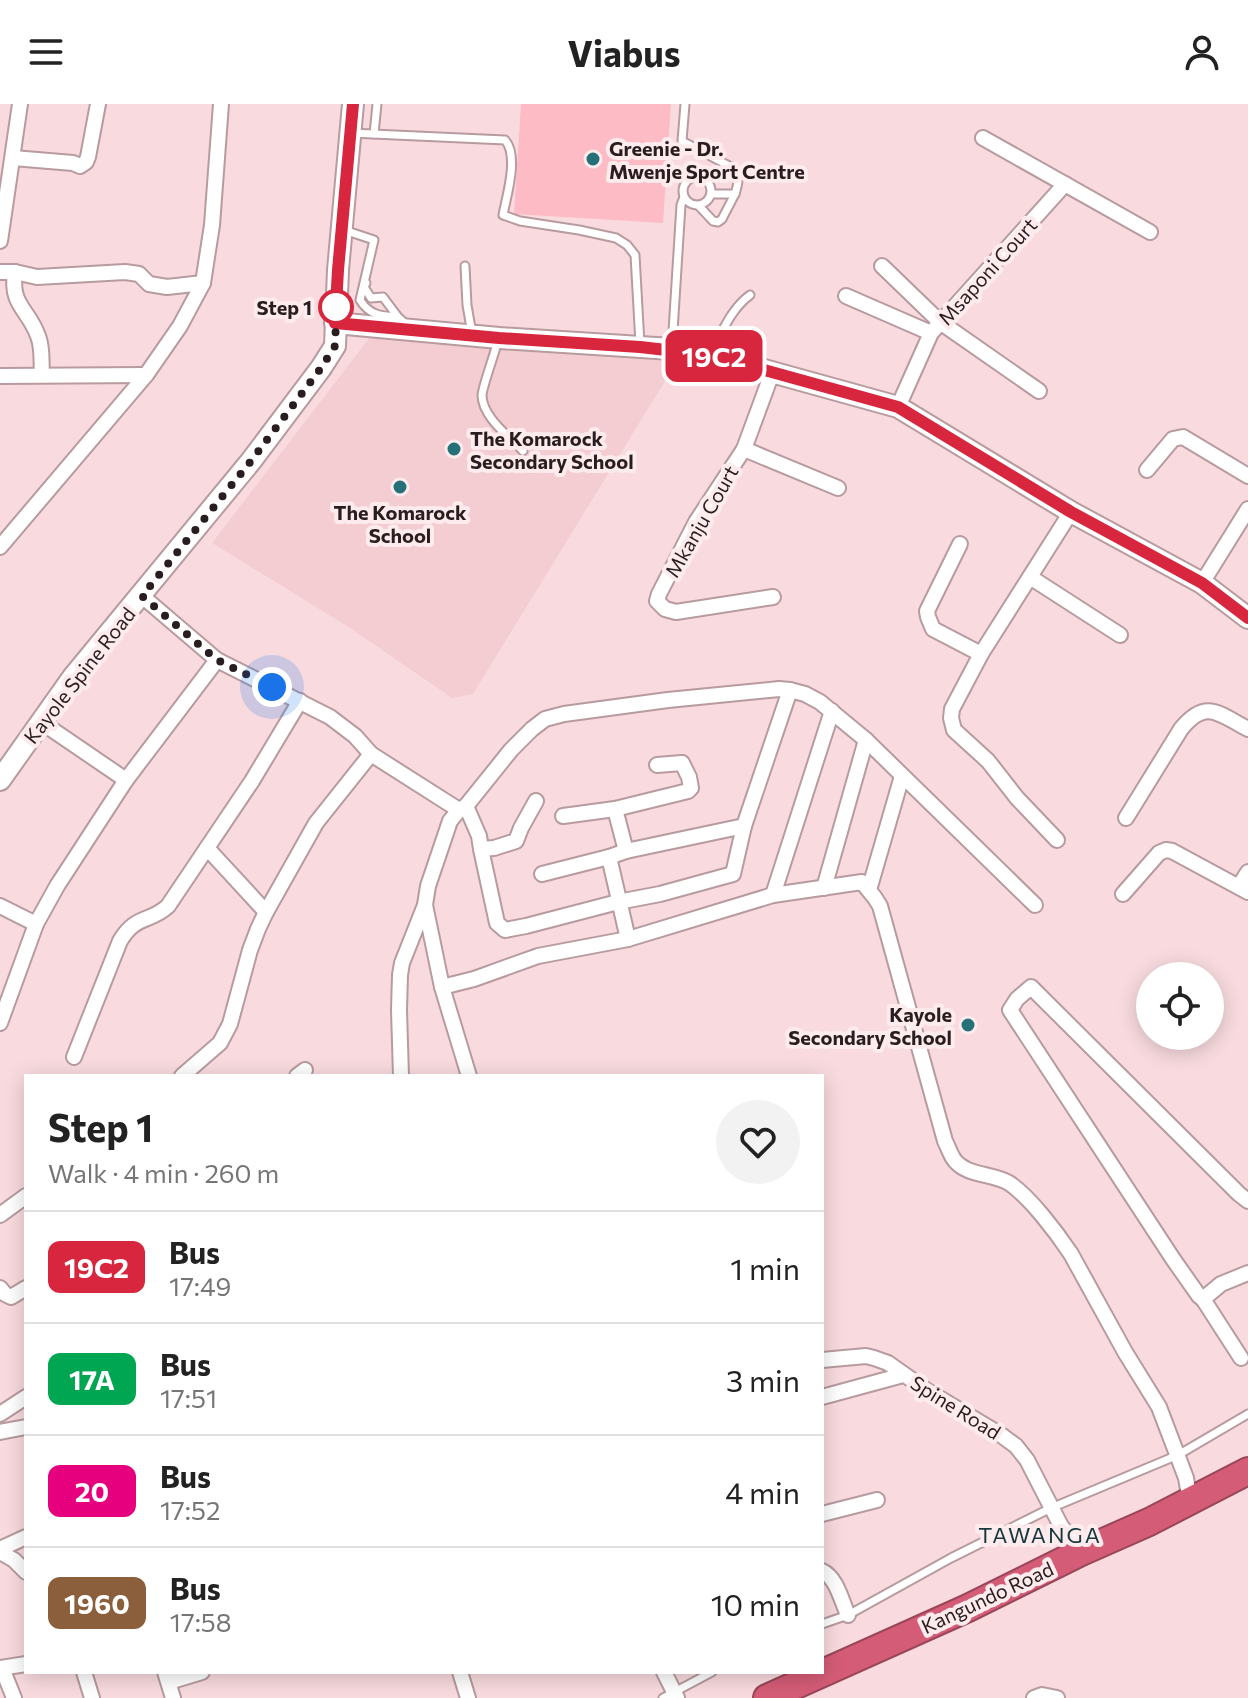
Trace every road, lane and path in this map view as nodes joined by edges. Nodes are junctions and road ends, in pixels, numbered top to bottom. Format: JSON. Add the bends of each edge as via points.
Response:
{"nodes":[{"id":1,"x":20,"y":104,"type":"edge"},
{"id":2,"x":98,"y":104,"type":"edge"},
{"id":3,"x":221,"y":104,"type":"edge"},
{"id":4,"x":353,"y":104,"type":"edge"},
{"id":5,"x":377,"y":104,"type":"edge"},
{"id":6,"x":685,"y":104,"type":"edge"},
{"id":7,"x":350,"y":133,"type":"junction"},
{"id":8,"x":374,"y":134,"type":"junction"},
{"id":9,"x":983,"y":138,"type":"dead end"},
{"id":10,"x":13,"y":158,"type":"junction"},
{"id":11,"x":1065,"y":184,"type":"junction"},
{"id":12,"x":711,"y":194,"type":"junction"},
{"id":13,"x":735,"y":194,"type":"junction"},
{"id":14,"x":684,"y":197,"type":"junction"},
{"id":15,"x":699,"y":206,"type":"junction"},
{"id":16,"x":342,"y":229,"type":"junction"},
{"id":17,"x":1150,"y":232,"type":"dead end"},
{"id":18,"x":374,"y":240,"type":"junction"},
{"id":19,"x":0,"y":241,"type":"edge"},
{"id":20,"x":465,"y":266,"type":"dead end"},
{"id":21,"x":882,"y":266,"type":"dead end"},
{"id":22,"x":7,"y":272,"type":"edge"},
{"id":23,"x":203,"y":283,"type":"junction"},
{"id":24,"x":750,"y":295,"type":"dead end"},
{"id":25,"x":846,"y":296,"type":"dead end"},
{"id":26,"x":335,"y":323,"type":"junction"},
{"id":27,"x":405,"y":323,"type":"junction"},
{"id":28,"x":936,"y":327,"type":"junction"},
{"id":29,"x":472,"y":336,"type":"junction"},
{"id":30,"x":499,"y":338,"type":"junction"},
{"id":31,"x":640,"y":347,"type":"junction"},
{"id":32,"x":672,"y":349,"type":"junction"},
{"id":33,"x":710,"y":355,"type":"junction"},
{"id":34,"x":772,"y":373,"type":"junction"},
{"id":35,"x":42,"y":375,"type":"junction"},
{"id":36,"x":146,"y":375,"type":"junction"},
{"id":37,"x":0,"y":376,"type":"edge"},
{"id":38,"x":1039,"y":391,"type":"dead end"},
{"id":39,"x":898,"y":407,"type":"junction"},
{"id":40,"x":744,"y":449,"type":"junction"},
{"id":41,"x":523,"y":451,"type":"dead end"},
{"id":42,"x":1147,"y":470,"type":"dead end"},
{"id":43,"x":1248,"y":476,"type":"edge"},
{"id":44,"x":838,"y":488,"type":"dead end"},
{"id":45,"x":1248,"y":509,"type":"edge"},
{"id":46,"x":1071,"y":512,"type":"junction"},
{"id":47,"x":960,"y":544,"type":"dead end"},
{"id":48,"x":0,"y":547,"type":"edge"},
{"id":49,"x":1030,"y":577,"type":"junction"},
{"id":50,"x":1202,"y":583,"type":"junction"},
{"id":51,"x":142,"y":596,"type":"junction"},
{"id":52,"x":773,"y":597,"type":"dead end"},
{"id":53,"x":1248,"y":618,"type":"edge"},
{"id":54,"x":1120,"y":635,"type":"dead end"},
{"id":55,"x":981,"y":654,"type":"junction"},
{"id":56,"x":217,"y":660,"type":"junction"},
{"id":57,"x":790,"y":690,"type":"junction"},
{"id":58,"x":300,"y":701,"type":"junction"},
{"id":59,"x":832,"y":711,"type":"junction"},
{"id":60,"x":41,"y":722,"type":"junction"},
{"id":61,"x":1248,"y":729,"type":"edge"},
{"id":62,"x":866,"y":740,"type":"junction"},
{"id":63,"x":371,"y":754,"type":"junction"},
{"id":64,"x":657,"y":765,"type":"dead end"},
{"id":65,"x":902,"y":776,"type":"junction"},
{"id":66,"x":0,"y":780,"type":"edge"},
{"id":67,"x":126,"y":780,"type":"junction"},
{"id":68,"x":536,"y":801,"type":"dead end"},
{"id":69,"x":462,"y":808,"type":"junction"},
{"id":70,"x":615,"y":809,"type":"junction"},
{"id":71,"x":563,"y":816,"type":"dead end"},
{"id":72,"x":1126,"y":818,"type":"dead end"},
{"id":73,"x":744,"y":826,"type":"junction"},
{"id":74,"x":1057,"y":840,"type":"dead end"},
{"id":75,"x":207,"y":848,"type":"junction"},
{"id":76,"x":481,"y":849,"type":"junction"},
{"id":77,"x":626,"y":851,"type":"junction"},
{"id":78,"x":609,"y":857,"type":"junction"},
{"id":79,"x":1248,"y":872,"type":"edge"},
{"id":80,"x":542,"y":874,"type":"dead end"},
{"id":81,"x":824,"y":888,"type":"junction"},
{"id":82,"x":1244,"y":889,"type":"edge"},
{"id":83,"x":869,"y":890,"type":"junction"},
{"id":84,"x":1123,"y":894,"type":"dead end"},
{"id":85,"x":773,"y":895,"type":"junction"},
{"id":86,"x":618,"y":902,"type":"junction"},
{"id":87,"x":425,"y":905,"type":"junction"},
{"id":88,"x":1035,"y":905,"type":"dead end"},
{"id":89,"x":0,"y":906,"type":"edge"},
{"id":90,"x":266,"y":912,"type":"junction"},
{"id":91,"x":36,"y":924,"type":"junction"},
{"id":92,"x":628,"y":939,"type":"junction"},
{"id":93,"x":442,"y":987,"type":"junction"},
{"id":94,"x":0,"y":1023,"type":"edge"},
{"id":95,"x":74,"y":1057,"type":"dead end"},
{"id":96,"x":184,"y":1074,"type":"edge"},
{"id":97,"x":401,"y":1074,"type":"edge"},
{"id":98,"x":468,"y":1074,"type":"edge"},
{"id":99,"x":24,"y":1197,"type":"edge"},
{"id":100,"x":1248,"y":1201,"type":"edge"},
{"id":101,"x":0,"y":1215,"type":"edge"},
{"id":102,"x":1248,"y":1273,"type":"edge"},
{"id":103,"x":1203,"y":1299,"type":"junction"},
{"id":104,"x":1241,"y":1358,"type":"dead end"},
{"id":105,"x":824,"y":1360,"type":"edge"},
{"id":106,"x":903,"y":1375,"type":"junction"},
{"id":107,"x":824,"y":1396,"type":"edge"},
{"id":108,"x":24,"y":1398,"type":"edge"},
{"id":109,"x":0,"y":1414,"type":"edge"},
{"id":110,"x":1248,"y":1414,"type":"edge"},
{"id":111,"x":24,"y":1427,"type":"edge"},
{"id":112,"x":0,"y":1432,"type":"edge"},
{"id":113,"x":1178,"y":1455,"type":"junction"},
{"id":114,"x":1248,"y":1471,"type":"edge"},
{"id":115,"x":877,"y":1500,"type":"dead end"},
{"id":116,"x":1190,"y":1501,"type":"junction"},
{"id":117,"x":1051,"y":1508,"type":"junction"},
{"id":118,"x":824,"y":1513,"type":"edge"},
{"id":119,"x":24,"y":1538,"type":"edge"},
{"id":120,"x":0,"y":1550,"type":"edge"},
{"id":121,"x":1081,"y":1552,"type":"junction"},
{"id":122,"x":24,"y":1570,"type":"edge"},
{"id":123,"x":824,"y":1572,"type":"edge"},
{"id":124,"x":848,"y":1615,"type":"junction"},
{"id":125,"x":824,"y":1623,"type":"edge"},
{"id":126,"x":24,"y":1664,"type":"edge"},
{"id":127,"x":1,"y":1668,"type":"edge"},
{"id":128,"x":824,"y":1672,"type":"edge"},
{"id":129,"x":85,"y":1674,"type":"edge"},
{"id":130,"x":188,"y":1674,"type":"edge"},
{"id":131,"x":461,"y":1674,"type":"edge"},
{"id":132,"x":665,"y":1674,"type":"edge"},
{"id":133,"x":709,"y":1674,"type":"edge"},
{"id":134,"x":821,"y":1674,"type":"edge"},
{"id":135,"x":167,"y":1677,"type":"edge"},
{"id":136,"x":671,"y":1696,"type":"edge"},
{"id":137,"x":14,"y":1698,"type":"edge"},
{"id":138,"x":92,"y":1698,"type":"edge"},
{"id":139,"x":173,"y":1698,"type":"edge"},
{"id":140,"x":468,"y":1698,"type":"edge"},
{"id":141,"x":767,"y":1698,"type":"edge"},
{"id":142,"x":1034,"y":1698,"type":"edge"},
{"id":143,"x":1057,"y":1698,"type":"edge"}],
"edges":[{"from":1,"to":10,"type":"street"},
{"from":2,"to":10,"type":"street","via":[[88,157],[80,166]]},
{"from":3,"to":23,"type":"street"},
{"from":4,"to":7,"type":"main road","name":"Kayole Spine Road"},
{"from":5,"to":8,"type":"lane"},
{"from":6,"to":13,"type":"lane","via":[[682,141],[735,169]]},
{"from":7,"to":8,"type":"lane"},
{"from":7,"to":16,"type":"main road","name":"Kayole Spine Road"},
{"from":8,"to":31,"type":"lane","via":[[505,140],[512,160],[503,215],[616,238],[635,255]]},
{"from":9,"to":11,"type":"street"},
{"from":10,"to":19,"type":"street"},
{"from":11,"to":17,"type":"street"},
{"from":11,"to":28,"type":"street","name":"Msaponi Court"},
{"from":12,"to":13,"type":"lane"},
{"from":12,"to":14,"type":"lane","via":[[708,182],[696,177],[685,184]]},
{"from":12,"to":15,"type":"lane"},
{"from":13,"to":15,"type":"lane","via":[[718,222]]},
{"from":14,"to":15,"type":"lane"},
{"from":14,"to":32,"type":"lane"},
{"from":16,"to":18,"type":"lane"},
{"from":16,"to":26,"type":"main road","name":"Kayole Spine Road"},
{"from":18,"to":27,"type":"lane","via":[[364,287],[371,298],[383,297]]},
{"from":18,"to":27,"type":"lane","via":[[360,300],[382,318]]},
{"from":20,"to":29,"type":"lane"},
{"from":21,"to":28,"type":"street"},
{"from":22,"to":23,"type":"street","via":[[37,277],[125,272],[167,287]]},
{"from":22,"to":35,"type":"street","via":[[37,332]]},
{"from":23,"to":36,"type":"street"},
{"from":24,"to":33,"type":"lane","via":[[729,319]]},
{"from":25,"to":28,"type":"street"},
{"from":26,"to":27,"type":"main road"},
{"from":26,"to":51,"type":"main road","name":"Kayole Spine Road","via":[[335,346],[321,368]]},
{"from":27,"to":29,"type":"main road"},
{"from":28,"to":38,"type":"street"},
{"from":28,"to":39,"type":"street","name":"Msaponi Court"},
{"from":29,"to":30,"type":"main road"},
{"from":30,"to":31,"type":"main road"},
{"from":30,"to":41,"type":"lane","via":[[482,395],[485,408]]},
{"from":31,"to":32,"type":"main road"},
{"from":32,"to":33,"type":"main road"},
{"from":33,"to":34,"type":"main road"},
{"from":34,"to":39,"type":"main road"},
{"from":34,"to":40,"type":"street","name":"Mkanju Court"},
{"from":35,"to":36,"type":"street"},
{"from":35,"to":37,"type":"street"},
{"from":36,"to":48,"type":"street"},
{"from":39,"to":46,"type":"main road"},
{"from":40,"to":44,"type":"street"},
{"from":40,"to":52,"type":"street","name":"Mkanju Court","via":[[696,522],[657,601],[676,612]]},
{"from":42,"to":43,"type":"street","via":[[1173,439],[1183,437]]},
{"from":45,"to":50,"type":"street"},
{"from":46,"to":49,"type":"street"},
{"from":46,"to":50,"type":"main road"},
{"from":47,"to":55,"type":"street","via":[[928,617],[933,629]]},
{"from":49,"to":54,"type":"street"},
{"from":49,"to":55,"type":"street"},
{"from":50,"to":53,"type":"main road"},
{"from":51,"to":56,"type":"street"},
{"from":51,"to":60,"type":"main road","name":"Kayole Spine Road"},
{"from":55,"to":74,"type":"street","via":[[952,709],[954,730]]},
{"from":56,"to":58,"type":"street"},
{"from":56,"to":67,"type":"street"},
{"from":57,"to":59,"type":"street"},
{"from":57,"to":69,"type":"street","via":[[668,700],[545,719]]},
{"from":57,"to":73,"type":"street"},
{"from":58,"to":63,"type":"street","via":[[330,717]]},
{"from":58,"to":75,"type":"street"},
{"from":59,"to":62,"type":"street"},
{"from":59,"to":85,"type":"street"},
{"from":60,"to":66,"type":"main road","name":"Kayole Spine Road"},
{"from":60,"to":67,"type":"street"},
{"from":61,"to":72,"type":"street","via":[[1212,710],[1193,717]]},
{"from":62,"to":65,"type":"street"},
{"from":62,"to":81,"type":"street"},
{"from":63,"to":69,"type":"street"},
{"from":63,"to":90,"type":"street","via":[[316,823]]},
{"from":64,"to":70,"type":"street","via":[[682,763],[691,788]]},
{"from":65,"to":83,"type":"street"},
{"from":65,"to":88,"type":"street"},
{"from":67,"to":91,"type":"street"},
{"from":68,"to":76,"type":"street","via":[[516,841]]},
{"from":69,"to":76,"type":"street"},
{"from":69,"to":87,"type":"street","via":[[445,834]]},
{"from":70,"to":71,"type":"street"},
{"from":70,"to":77,"type":"street"},
{"from":73,"to":77,"type":"street"},
{"from":73,"to":86,"type":"street","via":[[733,874]]},
{"from":75,"to":90,"type":"street"},
{"from":75,"to":95,"type":"street","via":[[168,906],[126,930]]},
{"from":76,"to":86,"type":"street","via":[[497,923],[505,930]]},
{"from":77,"to":78,"type":"street"},
{"from":78,"to":80,"type":"street"},
{"from":78,"to":86,"type":"street"},
{"from":79,"to":82,"type":"street"},
{"from":81,"to":83,"type":"street","via":[[862,882]]},
{"from":81,"to":85,"type":"street"},
{"from":82,"to":84,"type":"street","via":[[1166,850]]},
{"from":83,"to":113,"type":"street","via":[[880,906],[954,1161],[1008,1183],[1061,1239],[1159,1407]]},
{"from":85,"to":92,"type":"street"},
{"from":86,"to":92,"type":"street"},
{"from":87,"to":93,"type":"street"},
{"from":87,"to":97,"type":"street","via":[[400,975]]},
{"from":89,"to":91,"type":"street"},
{"from":90,"to":96,"type":"street","via":[[230,1024],[220,1043]]},
{"from":91,"to":94,"type":"street"},
{"from":92,"to":93,"type":"street","via":[[538,956]]},
{"from":93,"to":98,"type":"street"},
{"from":99,"to":101,"type":"street"},
{"from":100,"to":103,"type":"street","via":[[1031,987],[1017,999],[1010,1010]]},
{"from":102,"to":103,"type":"street"},
{"from":103,"to":104,"type":"street"},
{"from":105,"to":106,"type":"street","name":"Spine Road","via":[[874,1358]]},
{"from":106,"to":107,"type":"street"},
{"from":106,"to":117,"type":"street","name":"Spine Road","via":[[1016,1446]]},
{"from":108,"to":109,"type":"street"},
{"from":110,"to":113,"type":"lane"},
{"from":111,"to":112,"type":"street"},
{"from":113,"to":116,"type":"street"},
{"from":113,"to":117,"type":"lane"},
{"from":114,"to":116,"type":"highway","name":"Kangundo Road"},
{"from":115,"to":118,"type":"street"},
{"from":116,"to":121,"type":"highway","name":"Kangundo Road"},
{"from":117,"to":121,"type":"street","name":"Spine Road"},
{"from":117,"to":124,"type":"lane"},
{"from":119,"to":120,"type":"street"},
{"from":120,"to":122,"type":"street"},
{"from":121,"to":128,"type":"highway","name":"Kangundo Road"},
{"from":123,"to":124,"type":"street","via":[[833,1579]]},
{"from":124,"to":125,"type":"lane"},
{"from":126,"to":127,"type":"street"},
{"from":127,"to":137,"type":"street"},
{"from":129,"to":138,"type":"street"},
{"from":130,"to":135,"type":"street"},
{"from":131,"to":140,"type":"street"},
{"from":132,"to":136,"type":"street"},
{"from":133,"to":136,"type":"lane"},
{"from":134,"to":141,"type":"highway","name":"Kangundo Road"},
{"from":135,"to":139,"type":"street"},
{"from":142,"to":143,"type":"street"}]}
